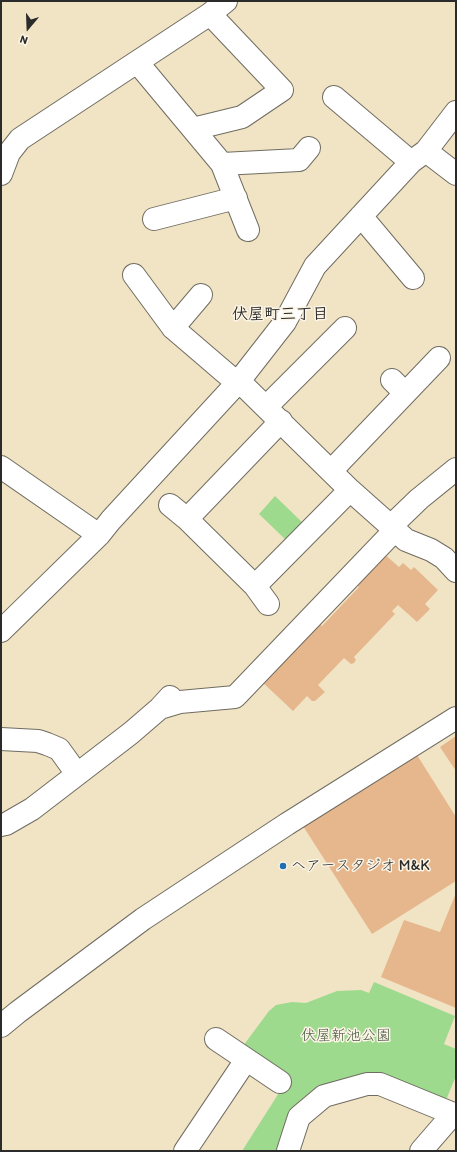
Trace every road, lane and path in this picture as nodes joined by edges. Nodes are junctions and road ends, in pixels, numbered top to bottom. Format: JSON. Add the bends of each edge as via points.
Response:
{"nodes":[{"id":1,"x":226,"y":1,"type":"edge"},
{"id":2,"x":210,"y":14,"type":"junction"},
{"id":3,"x":137,"y":62,"type":"junction"},
{"id":4,"x":334,"y":98,"type":"dead end"},
{"id":5,"x":456,"y":112,"type":"edge"},
{"id":6,"x":194,"y":130,"type":"junction"},
{"id":7,"x":309,"y":148,"type":"dead end"},
{"id":8,"x":419,"y":156,"type":"junction"},
{"id":9,"x":222,"y":164,"type":"junction"},
{"id":10,"x":1,"y":174,"type":"edge"},
{"id":11,"x":456,"y":174,"type":"edge"},
{"id":12,"x":236,"y":198,"type":"junction"},
{"id":13,"x":361,"y":216,"type":"junction"},
{"id":14,"x":154,"y":219,"type":"dead end"},
{"id":15,"x":248,"y":230,"type":"dead end"},
{"id":16,"x":134,"y":275,"type":"dead end"},
{"id":17,"x":413,"y":278,"type":"dead end"},
{"id":18,"x":201,"y":295,"type":"dead end"},
{"id":19,"x":173,"y":328,"type":"junction"},
{"id":20,"x":345,"y":328,"type":"dead end"},
{"id":21,"x":439,"y":358,"type":"dead end"},
{"id":22,"x":239,"y":381,"type":"junction"},
{"id":23,"x":274,"y":414,"type":"junction"},
{"id":24,"x":1,"y":467,"type":"edge"},
{"id":25,"x":456,"y":469,"type":"edge"},
{"id":26,"x":331,"y":470,"type":"junction"},
{"id":27,"x":350,"y":490,"type":"junction"},
{"id":28,"x":170,"y":505,"type":"dead end"},
{"id":29,"x":187,"y":519,"type":"junction"},
{"id":30,"x":393,"y":528,"type":"junction"},
{"id":31,"x":99,"y":535,"type":"junction"},
{"id":32,"x":456,"y":571,"type":"edge"},
{"id":33,"x":255,"y":586,"type":"junction"},
{"id":34,"x":268,"y":604,"type":"dead end"},
{"id":35,"x":1,"y":630,"type":"edge"},
{"id":36,"x":179,"y":687,"type":"dead end"},
{"id":37,"x":160,"y":708,"type":"junction"},
{"id":38,"x":456,"y":718,"type":"edge"},
{"id":39,"x":1,"y":739,"type":"edge"},
{"id":40,"x":77,"y":774,"type":"junction"},
{"id":41,"x":1,"y":825,"type":"edge"},
{"id":42,"x":1,"y":1026,"type":"edge"},
{"id":43,"x":216,"y":1039,"type":"dead end"},
{"id":44,"x":246,"y":1060,"type":"junction"},
{"id":45,"x":280,"y":1082,"type":"dead end"},
{"id":46,"x":455,"y":1114,"type":"edge"},
{"id":47,"x":185,"y":1151,"type":"edge"},
{"id":48,"x":288,"y":1151,"type":"edge"},
{"id":49,"x":421,"y":1151,"type":"edge"}],
"edges":[{"from":1,"to":2,"type":"street"},
{"from":2,"to":3,"type":"street"},
{"from":2,"to":6,"type":"street","via":[[282,90],[242,117]]},
{"from":3,"to":6,"type":"street"},
{"from":3,"to":10,"type":"street","via":[[20,139],[9,153]]},
{"from":4,"to":8,"type":"street"},
{"from":5,"to":8,"type":"street"},
{"from":6,"to":9,"type":"street"},
{"from":7,"to":9,"type":"street","via":[[299,160]]},
{"from":8,"to":11,"type":"street"},
{"from":8,"to":13,"type":"street"},
{"from":9,"to":12,"type":"street"},
{"from":12,"to":14,"type":"street"},
{"from":12,"to":15,"type":"street"},
{"from":13,"to":17,"type":"street"},
{"from":13,"to":22,"type":"street","via":[[315,266],[285,322]]},
{"from":16,"to":19,"type":"street"},
{"from":18,"to":19,"type":"street"},
{"from":19,"to":22,"type":"street","via":[[229,376]]},
{"from":20,"to":23,"type":"street"},
{"from":21,"to":26,"type":"street","via":[[398,387]]},
{"from":22,"to":23,"type":"street"},
{"from":22,"to":31,"type":"street"},
{"from":23,"to":26,"type":"street"},
{"from":23,"to":29,"type":"street"},
{"from":24,"to":31,"type":"street"},
{"from":25,"to":30,"type":"street","via":[[419,499]]},
{"from":26,"to":27,"type":"street"},
{"from":27,"to":30,"type":"street"},
{"from":27,"to":33,"type":"street"},
{"from":28,"to":29,"type":"street"},
{"from":29,"to":33,"type":"street"},
{"from":30,"to":32,"type":"street","via":[[406,540],[444,558]]},
{"from":30,"to":37,"type":"street","via":[[235,697],[180,702]]},
{"from":31,"to":35,"type":"street"},
{"from":33,"to":34,"type":"street"},
{"from":36,"to":37,"type":"street"},
{"from":37,"to":40,"type":"street"},
{"from":38,"to":42,"type":"street","via":[[287,824],[143,920]]},
{"from":39,"to":40,"type":"street","via":[[38,741],[47,744],[58,750]]},
{"from":40,"to":41,"type":"street","via":[[32,809]]},
{"from":43,"to":44,"type":"street"},
{"from":44,"to":45,"type":"street"},
{"from":44,"to":47,"type":"street"},
{"from":46,"to":48,"type":"street","via":[[380,1084],[367,1084],[324,1096],[299,1117]]},
{"from":46,"to":49,"type":"street"}]}
